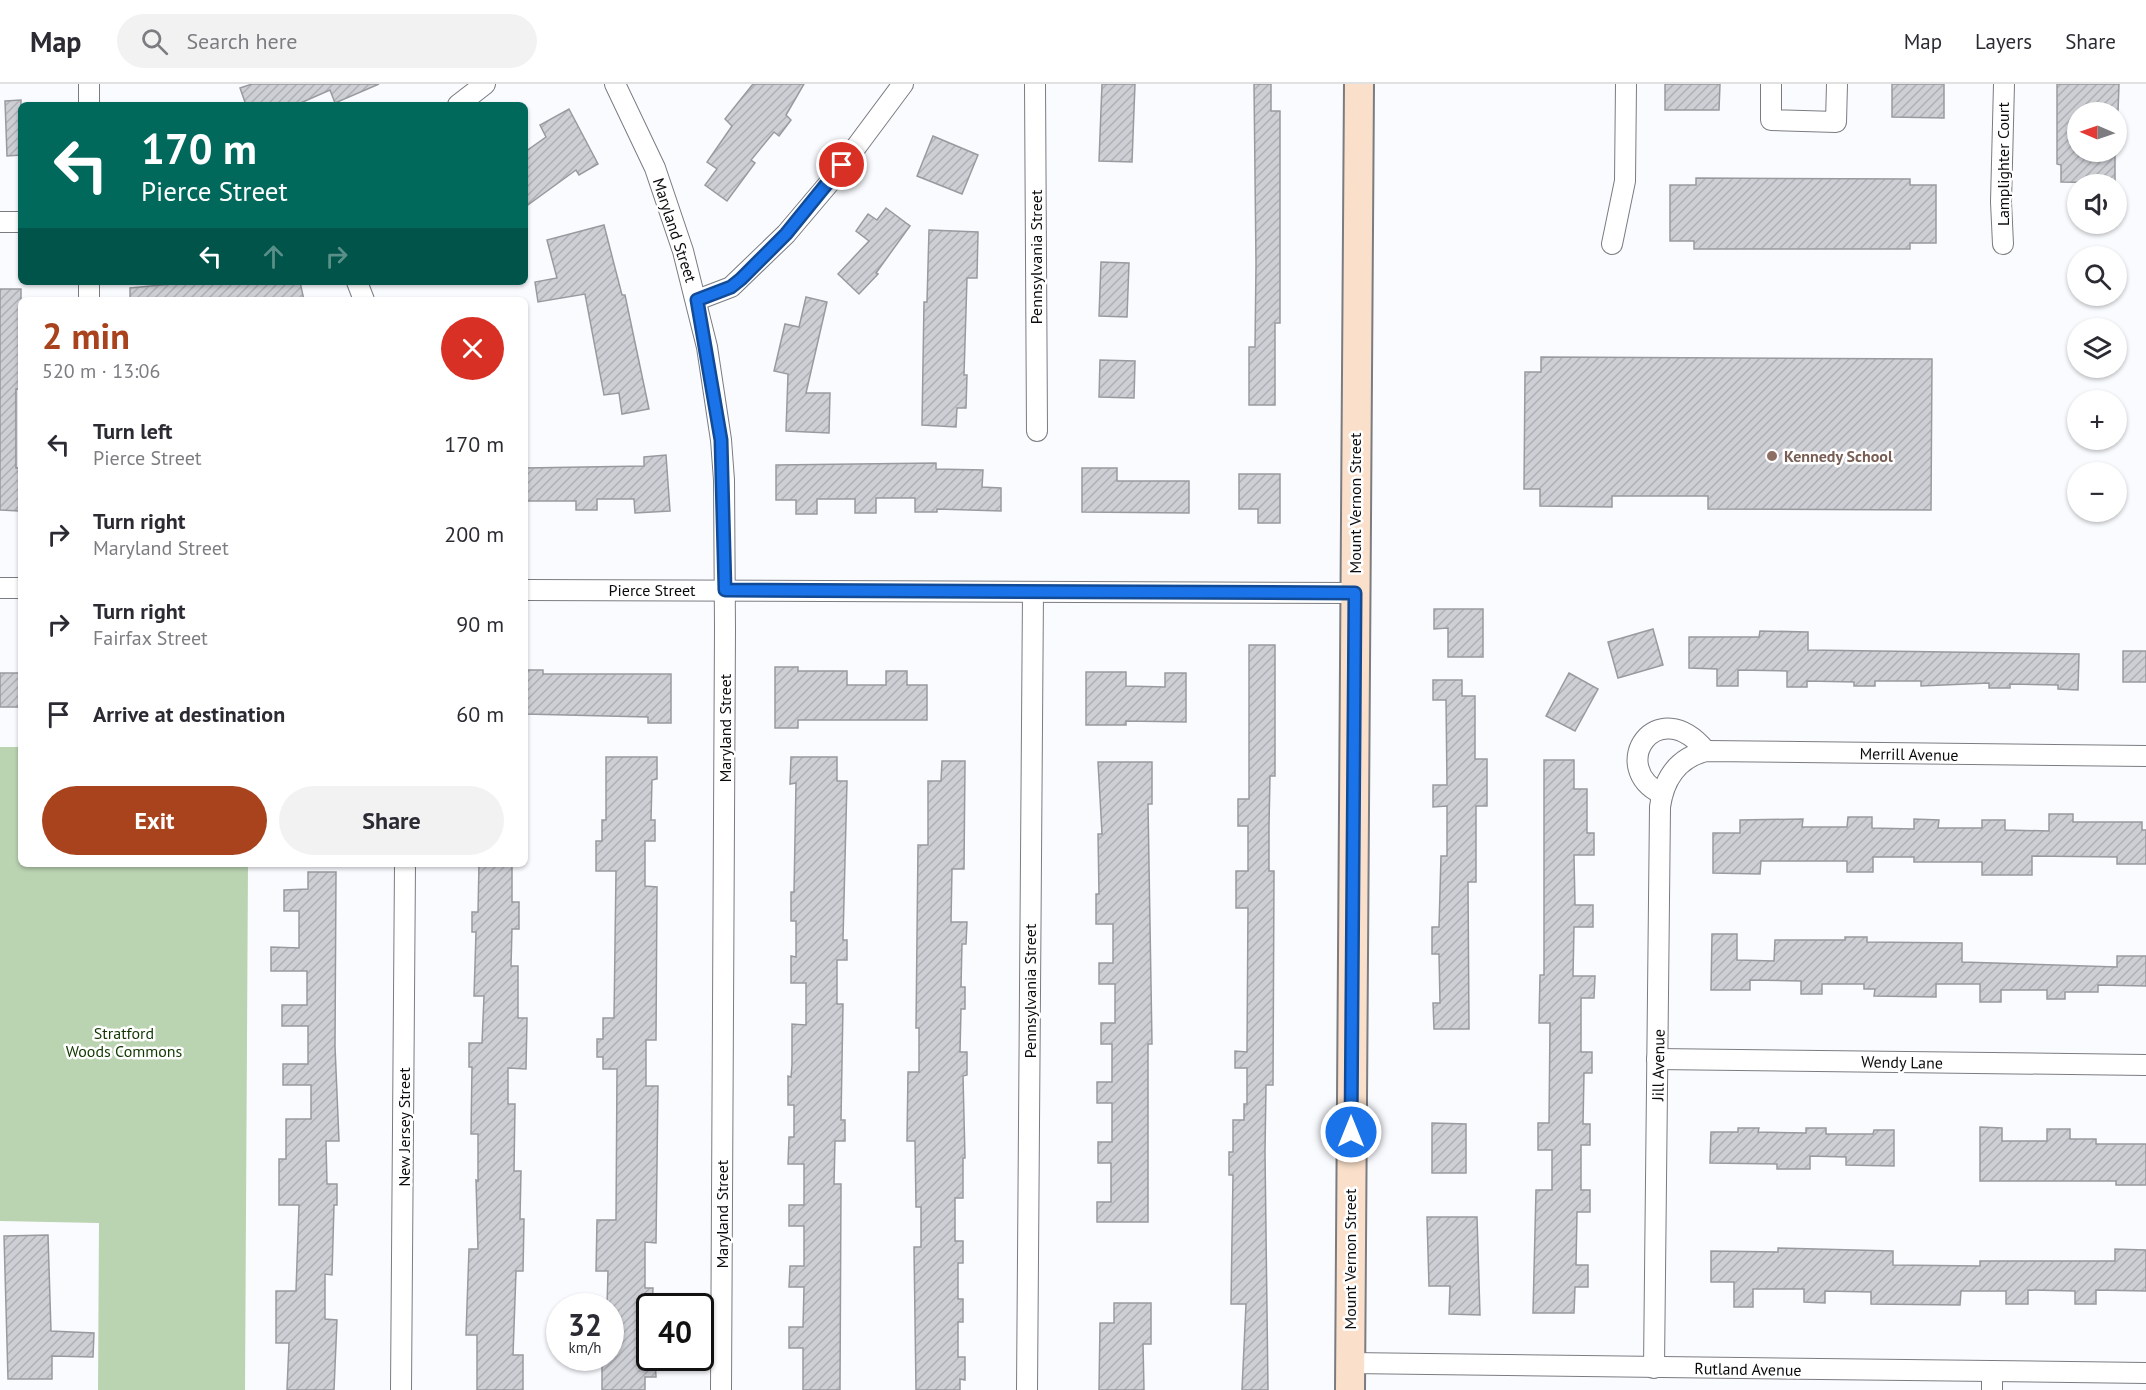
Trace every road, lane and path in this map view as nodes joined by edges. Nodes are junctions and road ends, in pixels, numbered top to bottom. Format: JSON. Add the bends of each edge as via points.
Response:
{"nodes":[{"id":1,"x":89,"y":84,"type":"edge"},
{"id":2,"x":485,"y":84,"type":"edge"},
{"id":3,"x":615,"y":84,"type":"edge"},
{"id":4,"x":903,"y":84,"type":"edge"},
{"id":5,"x":1035,"y":84,"type":"edge"},
{"id":6,"x":1359,"y":84,"type":"edge"},
{"id":7,"x":1626,"y":84,"type":"edge"},
{"id":8,"x":1771,"y":84,"type":"edge"},
{"id":9,"x":1837,"y":84,"type":"edge"},
{"id":10,"x":2004,"y":84,"type":"edge"},
{"id":11,"x":89,"y":102,"type":"edge"},
{"id":12,"x":463,"y":102,"type":"edge"},
{"id":13,"x":0,"y":222,"type":"edge"},
{"id":14,"x":18,"y":222,"type":"edge"},
{"id":15,"x":1612,"y":244,"type":"dead end"},
{"id":16,"x":2003,"y":244,"type":"dead end"},
{"id":17,"x":697,"y":300,"type":"junction"},
{"id":18,"x":1036,"y":431,"type":"dead end"},
{"id":19,"x":0,"y":588,"type":"edge"},
{"id":20,"x":18,"y":588,"type":"edge"},
{"id":21,"x":528,"y":590,"type":"edge"},
{"id":22,"x":725,"y":590,"type":"junction"},
{"id":23,"x":1033,"y":592,"type":"junction"},
{"id":24,"x":1355,"y":593,"type":"junction"},
{"id":25,"x":1706,"y":751,"type":"junction"},
{"id":26,"x":2146,"y":756,"type":"edge"},
{"id":27,"x":1677,"y":766,"type":"joint"},
{"id":28,"x":1662,"y":794,"type":"junction"},
{"id":29,"x":405,"y":867,"type":"edge"},
{"id":30,"x":1657,"y":1059,"type":"junction"},
{"id":31,"x":2146,"y":1065,"type":"edge"},
{"id":32,"x":1654,"y":1368,"type":"junction"},
{"id":33,"x":2146,"y":1373,"type":"edge"},
{"id":34,"x":1350,"y":1376,"type":"edge"},
{"id":35,"x":1992,"y":1381,"type":"edge"},
{"id":36,"x":402,"y":1390,"type":"edge"},
{"id":37,"x":721,"y":1390,"type":"edge"},
{"id":38,"x":1027,"y":1390,"type":"edge"}],
"edges":[{"from":1,"to":11,"type":"street"},
{"from":2,"to":12,"type":"street"},
{"from":3,"to":17,"type":"street","name":"Maryland Street","via":[[658,177]]},
{"from":4,"to":17,"type":"street","via":[[786,234],[731,287]]},
{"from":5,"to":18,"type":"street","name":"Pennsylvania Street"},
{"from":6,"to":24,"type":"street","name":"Mount Vernon Street"},
{"from":7,"to":15,"type":"street","via":[[1625,181]]},
{"from":8,"to":9,"type":"street","via":[[1770,120],[1836,122]]},
{"from":10,"to":16,"type":"street","name":"Lamplighter Court"},
{"from":13,"to":14,"type":"street"},
{"from":17,"to":22,"type":"street","name":"Maryland Street","via":[[721,440]]},
{"from":19,"to":20,"type":"street"},
{"from":21,"to":22,"type":"street","name":"Pierce Street"},
{"from":22,"to":23,"type":"street","name":"Pierce Street"},
{"from":22,"to":37,"type":"street","name":"Maryland Street"},
{"from":23,"to":24,"type":"street","name":"Pierce Street"},
{"from":23,"to":38,"type":"street","name":"Pennsylvania Street"},
{"from":24,"to":34,"type":"street","name":"Mount Vernon Street"},
{"from":25,"to":26,"type":"street","name":"Merrill Avenue"},
{"from":25,"to":27,"type":"street","name":"Merrill Avenue"},
{"from":25,"to":28,"type":"street","via":[[1695,737],[1681,730],[1658,729],[1647,736],[1639,746],[1639,769],[1646,783]]},
{"from":27,"to":28,"type":"street","name":"Jill Avenue"},
{"from":28,"to":30,"type":"street","name":"Jill Avenue"},
{"from":29,"to":36,"type":"street","name":"New Jersey Street"},
{"from":30,"to":31,"type":"street","name":"Wendy Lane"},
{"from":30,"to":32,"type":"street","name":"Jill Avenue"},
{"from":32,"to":34,"type":"street","name":"Rutland Avenue"},
{"from":32,"to":35,"type":"street","name":"Rutland Avenue"},
{"from":33,"to":35,"type":"street","name":"Rutland Avenue"}]}
